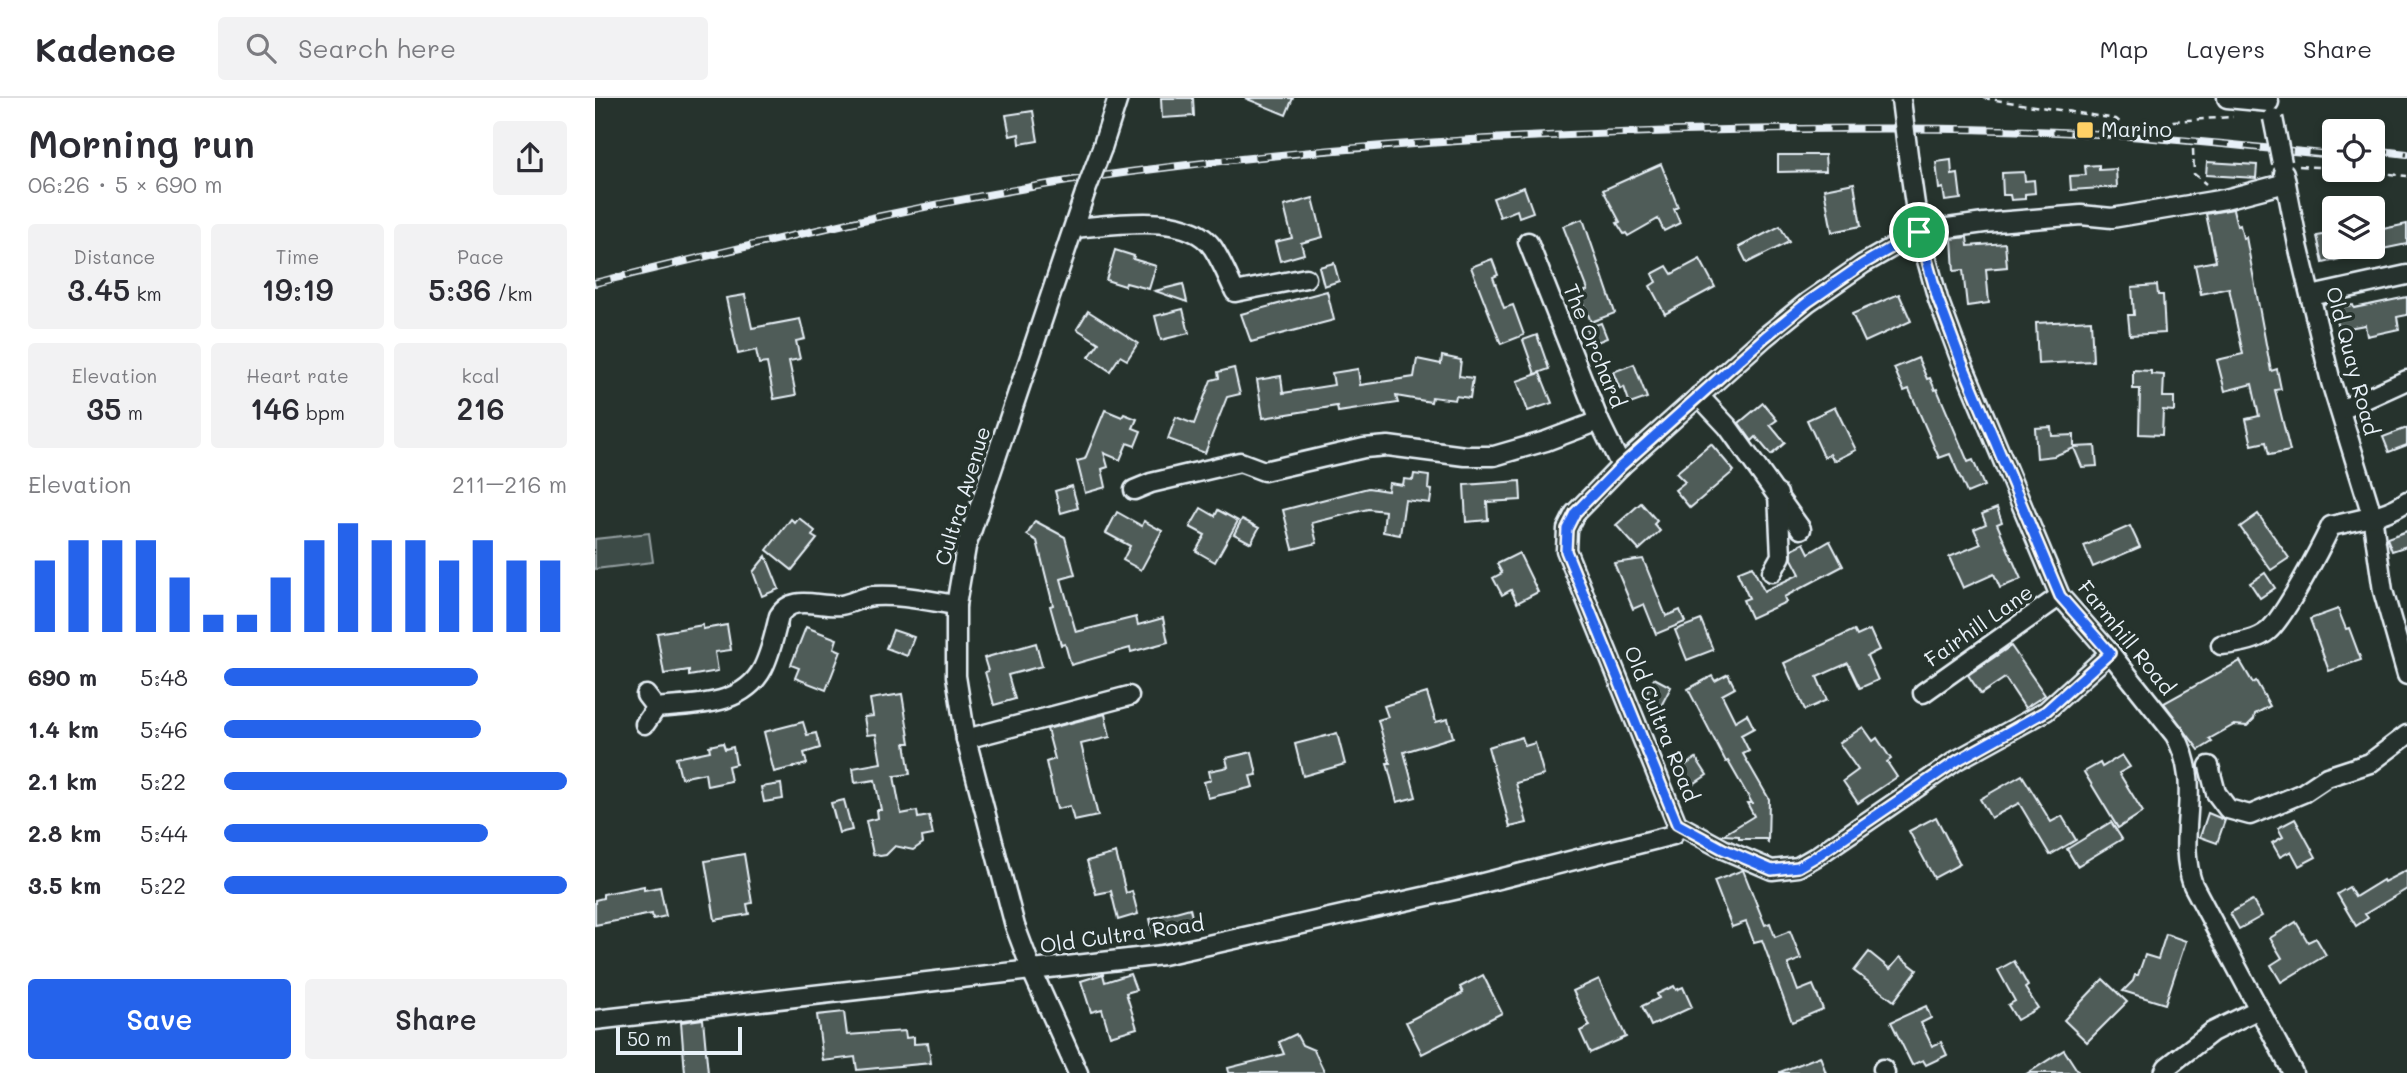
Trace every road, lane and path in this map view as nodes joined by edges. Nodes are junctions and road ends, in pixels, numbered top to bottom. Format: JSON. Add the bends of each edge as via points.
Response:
{"nodes":[{"id":1,"x":1118,"y":98,"type":"edge"},
{"id":2,"x":1983,"y":98,"type":"edge"},
{"id":3,"x":2227,"y":98,"type":"edge"},
{"id":4,"x":1901,"y":99,"type":"edge"},
{"id":5,"x":2270,"y":106,"type":"edge"},
{"id":6,"x":2233,"y":117,"type":"dead end"},
{"id":7,"x":2122,"y":124,"type":"dead end"},
{"id":8,"x":2162,"y":128,"type":"dead end"},
{"id":9,"x":2193,"y":149,"type":"dead end"},
{"id":10,"x":2322,"y":168,"type":"edge"},
{"id":11,"x":2284,"y":171,"type":"junction"},
{"id":12,"x":2385,"y":174,"type":"edge"},
{"id":13,"x":2407,"y":176,"type":"edge"},
{"id":14,"x":2225,"y":199,"type":"junction"},
{"id":15,"x":1075,"y":228,"type":"junction"},
{"id":16,"x":1919,"y":232,"type":"junction"},
{"id":17,"x":1528,"y":242,"type":"dead end"},
{"id":18,"x":2407,"y":275,"type":"edge"},
{"id":19,"x":1305,"y":278,"type":"dead end"},
{"id":20,"x":2311,"y":296,"type":"junction"},
{"id":21,"x":2407,"y":380,"type":"edge"},
{"id":22,"x":1699,"y":396,"type":"junction"},
{"id":23,"x":2341,"y":410,"type":"junction"},
{"id":24,"x":1599,"y":421,"type":"junction"},
{"id":25,"x":1621,"y":466,"type":"junction"},
{"id":26,"x":1134,"y":490,"type":"dead end"},
{"id":27,"x":1778,"y":494,"type":"junction"},
{"id":28,"x":2407,"y":501,"type":"edge"},
{"id":29,"x":2372,"y":515,"type":"junction"},
{"id":30,"x":1801,"y":529,"type":"dead end"},
{"id":31,"x":1772,"y":572,"type":"dead end"},
{"id":32,"x":2060,"y":596,"type":"junction"},
{"id":33,"x":956,"y":605,"type":"junction"},
{"id":34,"x":2221,"y":645,"type":"dead end"},
{"id":35,"x":2110,"y":653,"type":"junction"},
{"id":36,"x":2407,"y":675,"type":"edge"},
{"id":37,"x":1923,"y":693,"type":"dead end"},
{"id":38,"x":1129,"y":696,"type":"dead end"},
{"id":39,"x":645,"y":724,"type":"dead end"},
{"id":40,"x":2407,"y":735,"type":"edge"},
{"id":41,"x":966,"y":739,"type":"junction"},
{"id":42,"x":2209,"y":766,"type":"dead end"},
{"id":43,"x":1677,"y":824,"type":"junction"},
{"id":44,"x":1033,"y":971,"type":"junction"},
{"id":45,"x":2259,"y":1009,"type":"junction"},
{"id":46,"x":595,"y":1020,"type":"edge"},
{"id":47,"x":1078,"y":1073,"type":"edge"},
{"id":48,"x":2164,"y":1073,"type":"edge"},
{"id":49,"x":2293,"y":1073,"type":"edge"}],
"edges":[{"from":1,"to":15,"type":"street","name":"Cultra Avenue","bridge":true},
{"from":2,"to":7,"type":"path","via":[[2116,119]]},
{"from":3,"to":5,"type":"street"},
{"from":4,"to":16,"type":"street","name":"Farmhill Road","bridge":true},
{"from":5,"to":11,"type":"street","name":"Old Quay Road","bridge":true},
{"from":6,"to":8,"type":"path","via":[[2173,121]]},
{"from":9,"to":14,"type":"path","via":[[2194,174]]},
{"from":10,"to":11,"type":"path"},
{"from":11,"to":14,"type":"street"},
{"from":11,"to":20,"type":"street","name":"Old Quay Road"},
{"from":12,"to":13,"type":"path"},
{"from":14,"to":16,"type":"street","via":[[2112,218],[2081,215]]},
{"from":15,"to":19,"type":"street","via":[[1159,223],[1187,228],[1212,246],[1235,292]]},
{"from":15,"to":33,"type":"street","name":"Cultra Avenue","via":[[967,547]]},
{"from":16,"to":22,"type":"street","name":"Old Cultra Road","via":[[1808,302]]},
{"from":16,"to":32,"type":"street","name":"Farmhill Road","via":[[1960,358]]},
{"from":17,"to":24,"type":"street","name":"The Orchard"},
{"from":18,"to":20,"type":"street"},
{"from":20,"to":23,"type":"street","name":"Old Quay Road"},
{"from":21,"to":23,"type":"street"},
{"from":22,"to":25,"type":"street","name":"Old Cultra Road"},
{"from":22,"to":27,"type":"street"},
{"from":23,"to":29,"type":"street","name":"Old Quay Road"},
{"from":24,"to":25,"type":"street","name":"The Orchard"},
{"from":24,"to":26,"type":"street","via":[[1494,456],[1364,448],[1264,471],[1240,462]]},
{"from":25,"to":43,"type":"street","name":"Old Cultra Road","via":[[1575,513],[1567,529],[1566,551]]},
{"from":27,"to":30,"type":"street"},
{"from":27,"to":31,"type":"street","via":[[1781,556]]},
{"from":28,"to":29,"type":"street"},
{"from":29,"to":34,"type":"street","via":[[2331,526],[2268,631]]},
{"from":29,"to":36,"type":"street","name":"Old Quay Road","via":[[2383,591]]},
{"from":32,"to":35,"type":"street","name":"Farmhill Road"},
{"from":32,"to":37,"type":"street","name":"Fairhill Lane"},
{"from":33,"to":39,"type":"street","via":[[891,596],[870,596],[840,605],[792,604],[779,616],[764,666],[743,691],[715,702],[651,701]]},
{"from":33,"to":41,"type":"street","name":"Cultra Avenue","via":[[956,676]]},
{"from":35,"to":43,"type":"street","via":[[2046,711],[1958,760],[1798,867],[1772,870]]},
{"from":35,"to":45,"type":"street","name":"Farmhill Road","via":[[2182,747],[2190,784],[2185,839],[2189,873]]},
{"from":38,"to":41,"type":"street"},
{"from":40,"to":42,"type":"street","via":[[2370,763],[2327,777],[2303,793],[2250,815],[2228,809],[2215,793]]},
{"from":41,"to":44,"type":"street","name":"Cultra Avenue","via":[[1015,926]]},
{"from":43,"to":44,"type":"street","name":"Old Cultra Road","via":[[1673,835],[1292,928],[1163,955]]},
{"from":44,"to":46,"type":"street"},
{"from":44,"to":47,"type":"street","name":"Cultra Avenue"},
{"from":45,"to":48,"type":"street","via":[[2212,1032]]},
{"from":45,"to":49,"type":"street","name":"Farmhill Road"}]}
